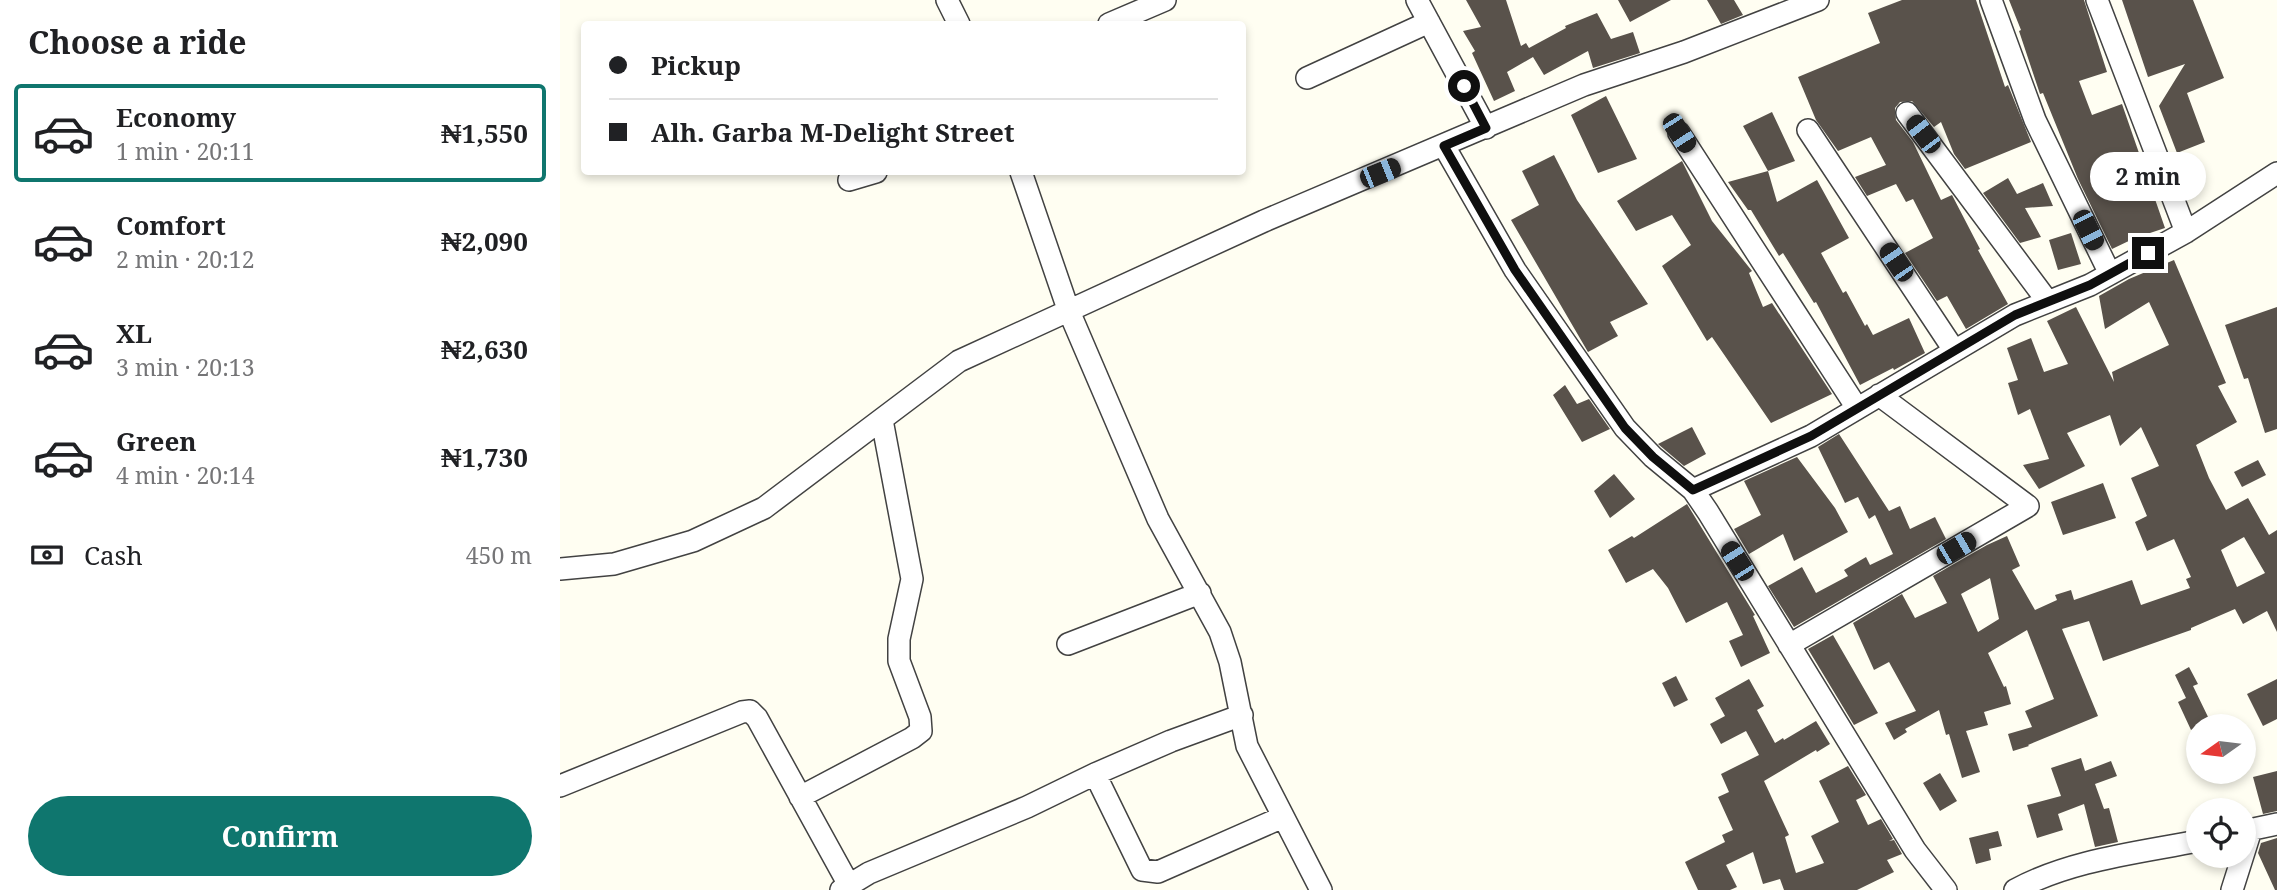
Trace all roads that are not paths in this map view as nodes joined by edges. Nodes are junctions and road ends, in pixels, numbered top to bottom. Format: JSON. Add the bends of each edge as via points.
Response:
{"nodes":[{"id":1,"x":947,"y":0,"type":"edge"},
{"id":2,"x":1165,"y":0,"type":"edge"},
{"id":3,"x":1417,"y":0,"type":"edge"},
{"id":4,"x":1818,"y":0,"type":"edge"},
{"id":5,"x":1991,"y":0,"type":"edge"},
{"id":6,"x":2097,"y":0,"type":"edge"},
{"id":7,"x":1777,"y":7,"type":"edge"},
{"id":8,"x":958,"y":21,"type":"edge"},
{"id":9,"x":1116,"y":21,"type":"edge"},
{"id":10,"x":1429,"y":22,"type":"junction"},
{"id":11,"x":1307,"y":78,"type":"dead end"},
{"id":12,"x":1907,"y":113,"type":"dead end"},
{"id":13,"x":1486,"y":128,"type":"junction"},
{"id":14,"x":1808,"y":130,"type":"dead end"},
{"id":15,"x":1679,"y":133,"type":"dead end"},
{"id":16,"x":1444,"y":146,"type":"junction"},
{"id":17,"x":2277,"y":173,"type":"edge"},
{"id":18,"x":866,"y":175,"type":"edge"},
{"id":19,"x":1022,"y":175,"type":"edge"},
{"id":20,"x":849,"y":180,"type":"dead end"},
{"id":21,"x":2186,"y":232,"type":"junction"},
{"id":22,"x":2110,"y":274,"type":"junction"},
{"id":23,"x":2048,"y":302,"type":"junction"},
{"id":24,"x":1068,"y":309,"type":"junction"},
{"id":25,"x":1954,"y":350,"type":"junction"},
{"id":26,"x":1880,"y":395,"type":"junction"},
{"id":27,"x":1857,"y":408,"type":"junction"},
{"id":28,"x":882,"y":419,"type":"junction"},
{"id":29,"x":1693,"y":490,"type":"junction"},
{"id":30,"x":560,"y":569,"type":"edge"},
{"id":31,"x":1200,"y":593,"type":"junction"},
{"id":32,"x":1068,"y":644,"type":"dead end"},
{"id":33,"x":1789,"y":645,"type":"junction"},
{"id":34,"x":1242,"y":715,"type":"junction"},
{"id":35,"x":1095,"y":774,"type":"junction"},
{"id":36,"x":560,"y":786,"type":"edge"},
{"id":37,"x":800,"y":796,"type":"junction"},
{"id":38,"x":1283,"y":817,"type":"junction"},
{"id":39,"x":2277,"y":824,"type":"edge"},
{"id":40,"x":2256,"y":828,"type":"edge"},
{"id":41,"x":2186,"y":843,"type":"edge"},
{"id":42,"x":2238,"y":868,"type":"edge"},
{"id":43,"x":845,"y":888,"type":"edge"},
{"id":44,"x":1321,"y":890,"type":"edge"},
{"id":45,"x":1946,"y":890,"type":"edge"},
{"id":46,"x":2015,"y":890,"type":"edge"},
{"id":47,"x":2232,"y":890,"type":"edge"}],
"edges":[{"from":1,"to":8,"type":"street"},
{"from":2,"to":9,"type":"street"},
{"from":3,"to":10,"type":"street"},
{"from":4,"to":7,"type":"street"},
{"from":5,"to":22,"type":"street","via":[[2035,120]]},
{"from":6,"to":21,"type":"street"},
{"from":7,"to":13,"type":"street","via":[[1684,52],[1584,85]]},
{"from":10,"to":11,"type":"street"},
{"from":10,"to":13,"type":"street"},
{"from":12,"to":23,"type":"street"},
{"from":13,"to":16,"type":"street"},
{"from":14,"to":25,"type":"street"},
{"from":15,"to":27,"type":"street"},
{"from":16,"to":24,"type":"street"},
{"from":16,"to":29,"type":"street","via":[[1515,270],[1625,428]]},
{"from":17,"to":21,"type":"street"},
{"from":18,"to":20,"type":"street"},
{"from":19,"to":24,"type":"street"},
{"from":21,"to":22,"type":"street"},
{"from":22,"to":23,"type":"street"},
{"from":23,"to":25,"type":"street"},
{"from":24,"to":28,"type":"street","via":[[959,361]]},
{"from":24,"to":31,"type":"street","via":[[1158,519]]},
{"from":25,"to":26,"type":"street"},
{"from":26,"to":27,"type":"street"},
{"from":26,"to":33,"type":"street","via":[[2028,506]]},
{"from":27,"to":29,"type":"street","via":[[1811,436]]},
{"from":28,"to":30,"type":"street","via":[[764,508],[693,541],[614,564]]},
{"from":28,"to":37,"type":"street","via":[[912,579],[900,661],[921,731]]},
{"from":29,"to":33,"type":"street"},
{"from":31,"to":32,"type":"street"},
{"from":31,"to":34,"type":"street","via":[[1220,632]]},
{"from":33,"to":45,"type":"street","via":[[1915,850]]},
{"from":34,"to":35,"type":"street"},
{"from":34,"to":38,"type":"street","via":[[1247,746]]},
{"from":35,"to":38,"type":"street","via":[[1142,870],[1158,872]]},
{"from":35,"to":43,"type":"street","via":[[869,873]]},
{"from":36,"to":37,"type":"street","via":[[750,711]]},
{"from":37,"to":43,"type":"street"},
{"from":38,"to":44,"type":"street"},
{"from":39,"to":40,"type":"street"},
{"from":41,"to":46,"type":"street","via":[[2095,861]]},
{"from":42,"to":47,"type":"street"}]}
